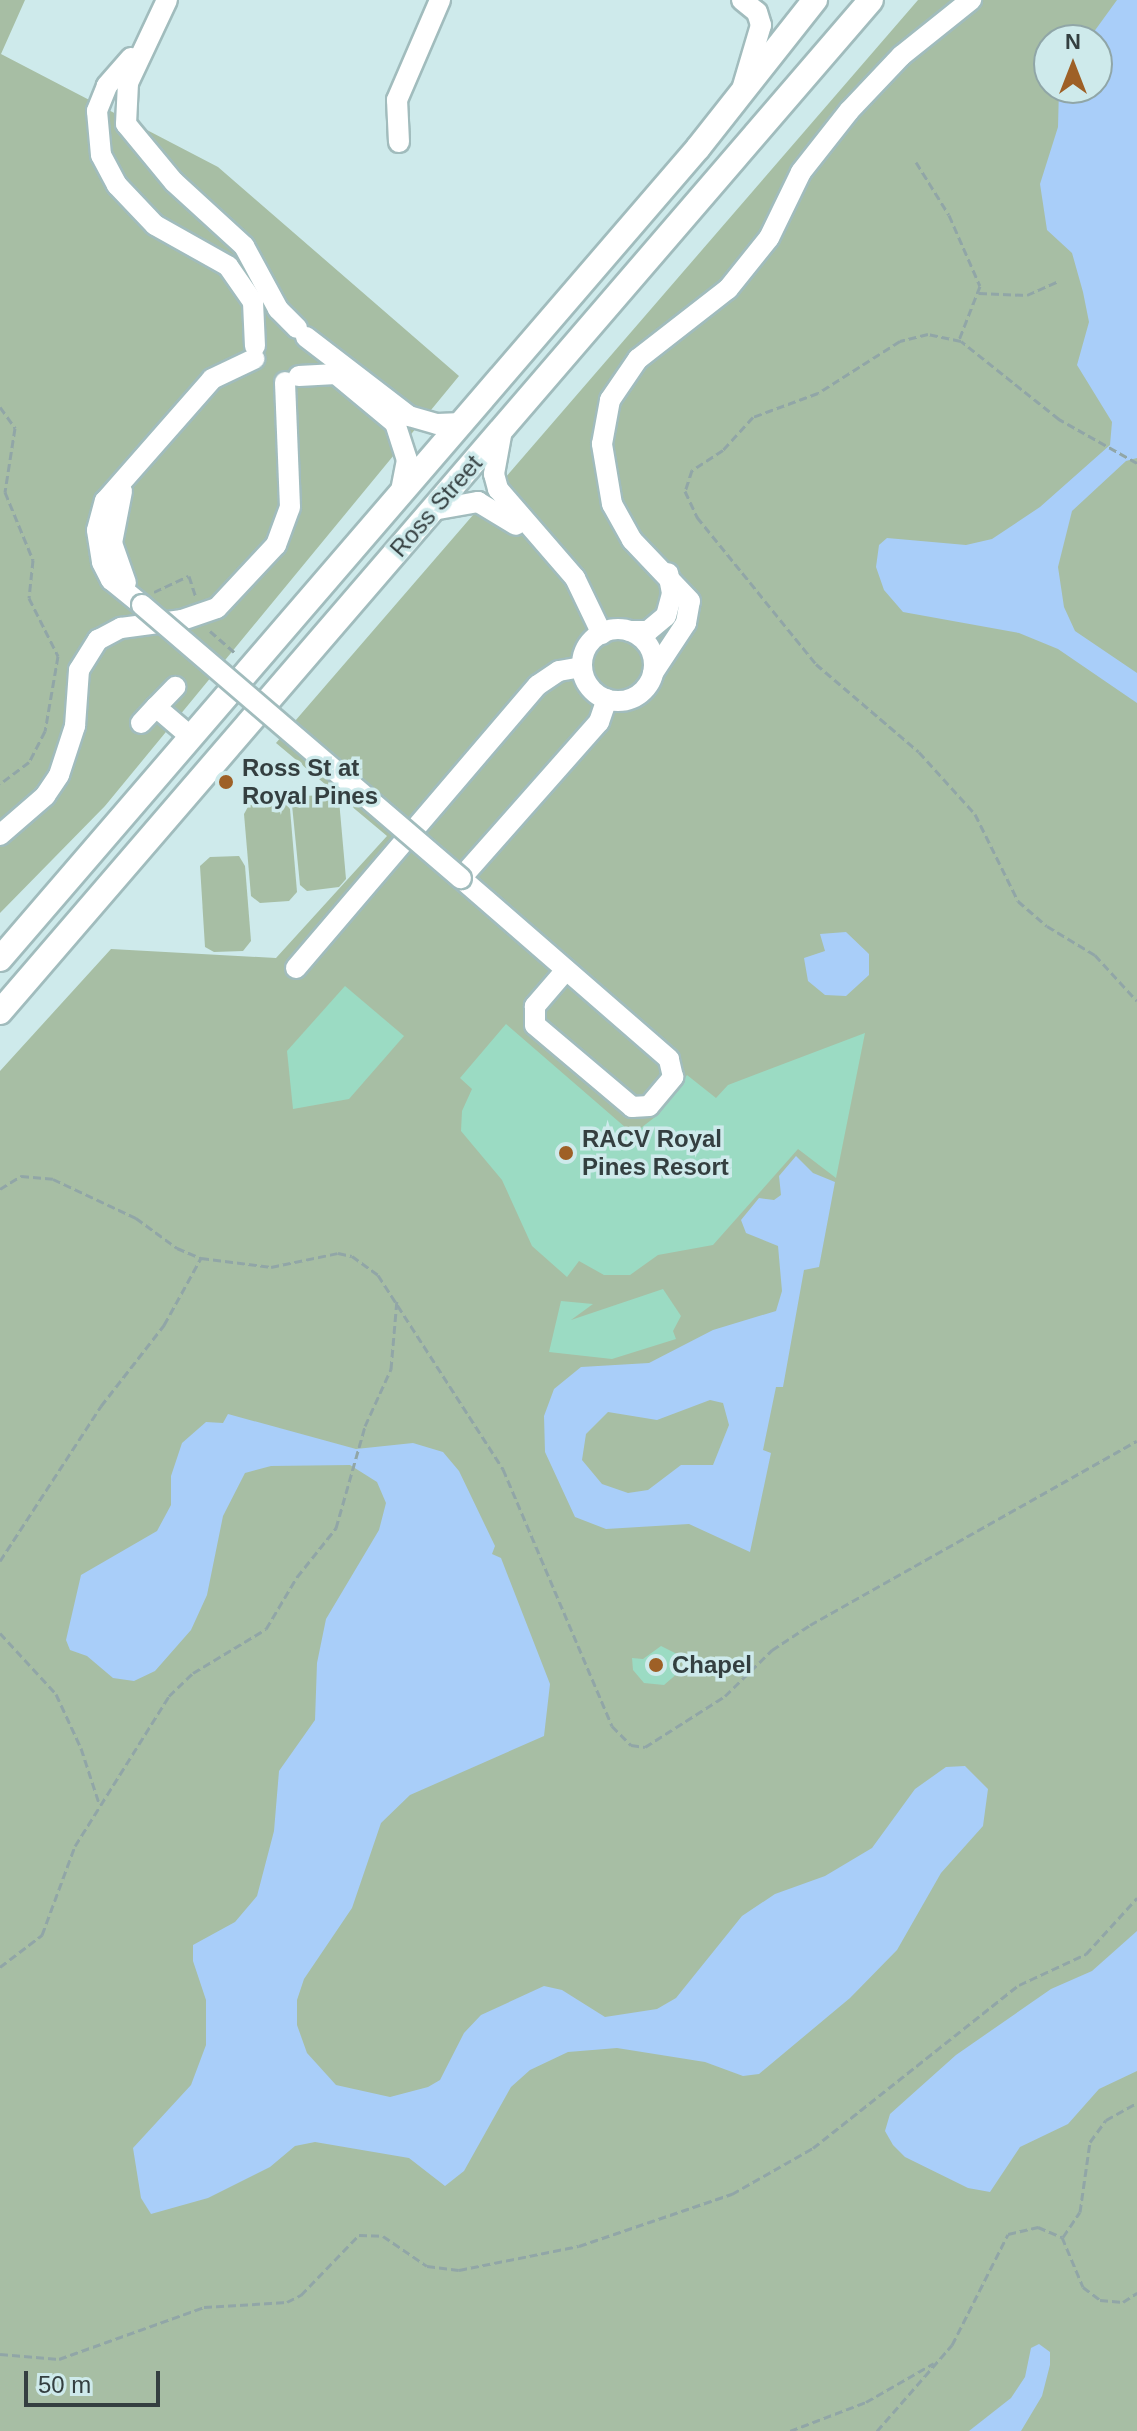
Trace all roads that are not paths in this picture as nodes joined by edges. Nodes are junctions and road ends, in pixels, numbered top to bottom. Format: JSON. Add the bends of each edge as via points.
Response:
{"nodes":[{"id":1,"x":167,"y":0,"type":"edge"},
{"id":2,"x":440,"y":0,"type":"edge"},
{"id":3,"x":742,"y":0,"type":"edge"},
{"id":4,"x":815,"y":0,"type":"edge"},
{"id":5,"x":871,"y":0,"type":"edge"},
{"id":6,"x":971,"y":0,"type":"edge"},
{"id":7,"x":144,"y":43,"type":"junction"},
{"id":8,"x":742,"y":90,"type":"junction"},
{"id":9,"x":102,"y":96,"type":"junction"},
{"id":10,"x":124,"y":101,"type":"junction"},
{"id":11,"x":399,"y":142,"type":"dead end"},
{"id":12,"x":302,"y":332,"type":"junction"},
{"id":13,"x":254,"y":352,"type":"junction"},
{"id":14,"x":292,"y":379,"type":"junction"},
{"id":15,"x":463,"y":423,"type":"junction"},
{"id":16,"x":502,"y":430,"type":"junction"},
{"id":17,"x":400,"y":496,"type":"junction"},
{"id":18,"x":433,"y":510,"type":"junction"},
{"id":19,"x":556,"y":552,"type":"junction"},
{"id":20,"x":668,"y":573,"type":"junction"},
{"id":21,"x":629,"y":631,"type":"junction"},
{"id":22,"x":602,"y":634,"type":"junction"},
{"id":23,"x":582,"y":667,"type":"junction"},
{"id":24,"x":653,"y":673,"type":"junction"},
{"id":25,"x":175,"y":687,"type":"dead end"},
{"id":26,"x":607,"y":699,"type":"junction"},
{"id":27,"x":156,"y":707,"type":"junction"},
{"id":28,"x":141,"y":723,"type":"dead end"},
{"id":29,"x":191,"y":737,"type":"junction"},
{"id":30,"x":0,"y":835,"type":"edge"},
{"id":31,"x":461,"y":878,"type":"junction"},
{"id":32,"x":0,"y":959,"type":"edge"},
{"id":33,"x":296,"y":968,"type":"dead end"},
{"id":34,"x":566,"y":970,"type":"junction"},
{"id":35,"x":0,"y":1012,"type":"edge"}],
"edges":[{"from":1,"to":7,"type":"street"},
{"from":2,"to":11,"type":"street","via":[[397,100]]},
{"from":3,"to":8,"type":"street","via":[[757,12],[761,27]]},
{"from":4,"to":8,"type":"main road","name":"Ross Street"},
{"from":5,"to":16,"type":"main road","name":"Ross Street"},
{"from":6,"to":20,"type":"street","via":[[901,56],[849,111],[801,172],[769,238],[728,289],[649,349],[616,389],[602,444],[608,494],[632,540]]},
{"from":7,"to":9,"type":"street"},
{"from":7,"to":10,"type":"street"},
{"from":8,"to":15,"type":"main road","name":"Ross Street"},
{"from":9,"to":10,"type":"street"},
{"from":9,"to":13,"type":"street","via":[[97,140],[117,185],[155,225],[228,266],[253,302]]},
{"from":10,"to":12,"type":"street","via":[[133,137],[244,246],[278,309]]},
{"from":12,"to":13,"type":"street","via":[[269,328]]},
{"from":12,"to":14,"type":"street","via":[[311,358]]},
{"from":12,"to":15,"type":"street","via":[[409,416],[437,424]]},
{"from":13,"to":14,"type":"street","via":[[265,376]]},
{"from":13,"to":31,"type":"street","bridge":true,"via":[[214,377],[133,470],[114,515],[112,543],[122,577]]},
{"from":14,"to":17,"type":"street","via":[[336,374],[395,423],[407,460]]},
{"from":14,"to":30,"type":"street","via":[[290,507],[276,545],[217,608],[182,620],[121,628],[98,640],[79,670],[75,726],[59,775],[45,796]]},
{"from":15,"to":17,"type":"main road","name":"Ross Street"},
{"from":16,"to":18,"type":"main road","name":"Ross Street"},
{"from":16,"to":19,"type":"street","via":[[494,474],[498,489]]},
{"from":17,"to":29,"type":"main road","name":"Ross Street"},
{"from":18,"to":19,"type":"street","via":[[463,503],[489,506]]},
{"from":18,"to":35,"type":"main road","name":"Ross Street"},
{"from":19,"to":22,"type":"street"},
{"from":20,"to":21,"type":"street","via":[[672,593],[666,616],[651,630]]},
{"from":20,"to":24,"type":"street","via":[[688,593],[690,610]]},
{"from":21,"to":22,"type":"street"},
{"from":21,"to":24,"type":"street","via":[[650,649]]},
{"from":22,"to":23,"type":"street","via":[[589,644]]},
{"from":23,"to":26,"type":"street","via":[[590,687]]},
{"from":23,"to":33,"type":"street","via":[[559,671],[538,685]]},
{"from":24,"to":26,"type":"street","via":[[636,696]]},
{"from":25,"to":27,"type":"street"},
{"from":26,"to":31,"type":"street","via":[[594,728]]},
{"from":27,"to":28,"type":"street"},
{"from":27,"to":29,"type":"street"},
{"from":29,"to":32,"type":"main road","name":"Ross Street"},
{"from":31,"to":34,"type":"street"},
{"from":34,"to":34,"type":"street","via":[[669,1059],[673,1077],[649,1106],[632,1107],[535,1025],[535,1006]]}]}
